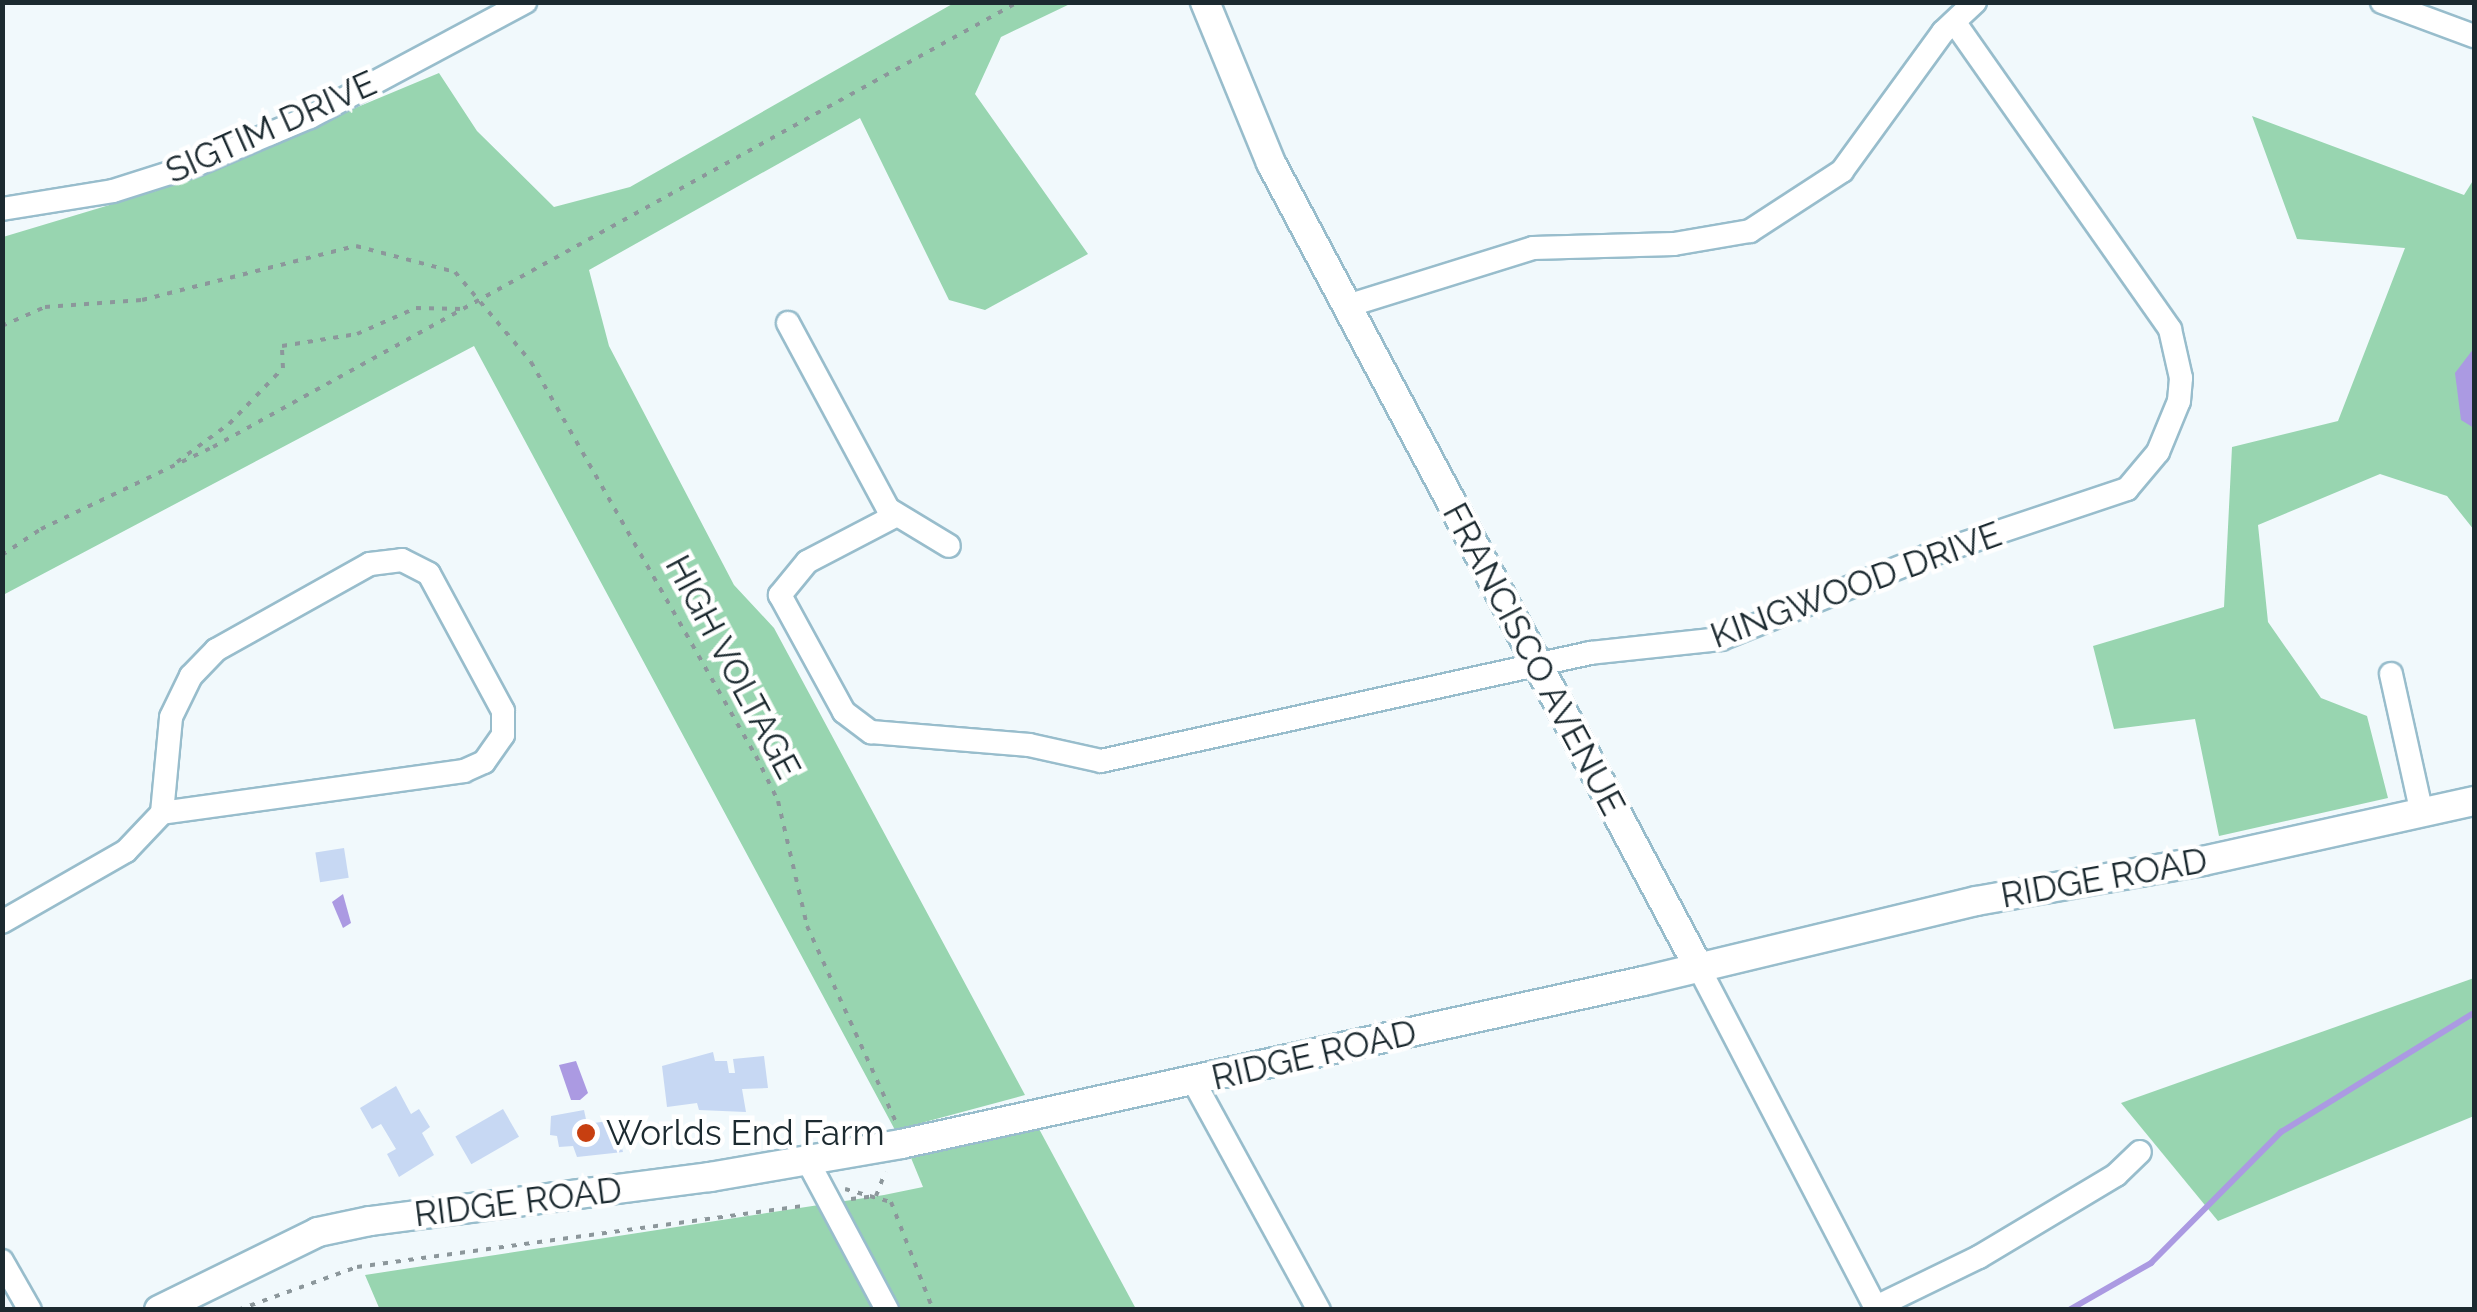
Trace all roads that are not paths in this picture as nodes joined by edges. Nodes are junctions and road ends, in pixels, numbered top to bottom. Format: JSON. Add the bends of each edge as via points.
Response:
{"nodes":[{"id":1,"x":525,"y":2,"type":"edge"},
{"id":2,"x":1205,"y":2,"type":"edge"},
{"id":3,"x":1974,"y":2,"type":"edge"},
{"id":4,"x":2382,"y":2,"type":"edge"},
{"id":5,"x":1954,"y":22,"type":"junction"},
{"id":6,"x":2474,"y":36,"type":"edge"},
{"id":7,"x":2,"y":210,"type":"edge"},
{"id":8,"x":1347,"y":306,"type":"junction"},
{"id":9,"x":788,"y":323,"type":"dead end"},
{"id":10,"x":895,"y":516,"type":"junction"},
{"id":11,"x":949,"y":546,"type":"dead end"},
{"id":12,"x":1538,"y":667,"type":"junction"},
{"id":13,"x":2391,"y":674,"type":"dead end"},
{"id":14,"x":2474,"y":801,"type":"edge"},
{"id":15,"x":162,"y":813,"type":"junction"},
{"id":16,"x":2422,"y":814,"type":"junction"},
{"id":17,"x":2,"y":922,"type":"edge"},
{"id":18,"x":1699,"y":968,"type":"junction"},
{"id":19,"x":1194,"y":1082,"type":"junction"},
{"id":20,"x":2140,"y":1152,"type":"dead end"},
{"id":21,"x":806,"y":1158,"type":"junction"},
{"id":22,"x":2,"y":1261,"type":"edge"},
{"id":23,"x":1876,"y":1308,"type":"edge"},
{"id":24,"x":30,"y":1310,"type":"edge"},
{"id":25,"x":159,"y":1310,"type":"edge"},
{"id":26,"x":886,"y":1310,"type":"edge"},
{"id":27,"x":1319,"y":1310,"type":"edge"}],
"edges":[{"from":1,"to":7,"type":"street","name":"SIGTIM DRIVE","via":[[258,140],[113,190]]},
{"from":2,"to":8,"type":"main road","name":"FRANCISCO AVENUE","via":[[1271,164]]},
{"from":3,"to":5,"type":"street"},
{"from":4,"to":6,"type":"street"},
{"from":5,"to":8,"type":"street","via":[[1842,171],[1750,231],[1674,244],[1533,248]]},
{"from":5,"to":12,"type":"street","name":"KINGWOOD DRIVE","via":[[2170,329],[2182,378],[2158,452],[2128,489],[2097,503],[1927,556],[1721,639],[1590,653]]},
{"from":8,"to":12,"type":"main road","name":"FRANCISCO AVENUE"},
{"from":9,"to":10,"type":"street"},
{"from":10,"to":11,"type":"street"},
{"from":10,"to":12,"type":"street","name":"KINGWOOD DRIVE","via":[[807,562],[780,595],[838,704],[870,732],[1029,745],[1100,762]]},
{"from":12,"to":18,"type":"main road","name":"FRANCISCO AVENUE"},
{"from":13,"to":16,"type":"street"},
{"from":14,"to":16,"type":"main road","name":"RIDGE ROAD"},
{"from":15,"to":15,"type":"street","via":[[464,772],[484,762],[503,734],[503,711],[436,582],[412,563],[380,561],[216,650],[191,676],[171,717]]},
{"from":15,"to":17,"type":"street","via":[[126,851]]},
{"from":16,"to":18,"type":"main road","name":"RIDGE ROAD","via":[[1976,901]]},
{"from":18,"to":19,"type":"main road","name":"RIDGE ROAD"},
{"from":18,"to":23,"type":"street","name":"FRANCISCO AVENUE"},
{"from":19,"to":21,"type":"main road","name":"RIDGE ROAD"},
{"from":19,"to":27,"type":"street"},
{"from":20,"to":23,"type":"street","via":[[2097,1188]]},
{"from":21,"to":25,"type":"main road","name":"RIDGE ROAD","via":[[318,1232]]},
{"from":21,"to":26,"type":"street"},
{"from":22,"to":24,"type":"street"}]}
